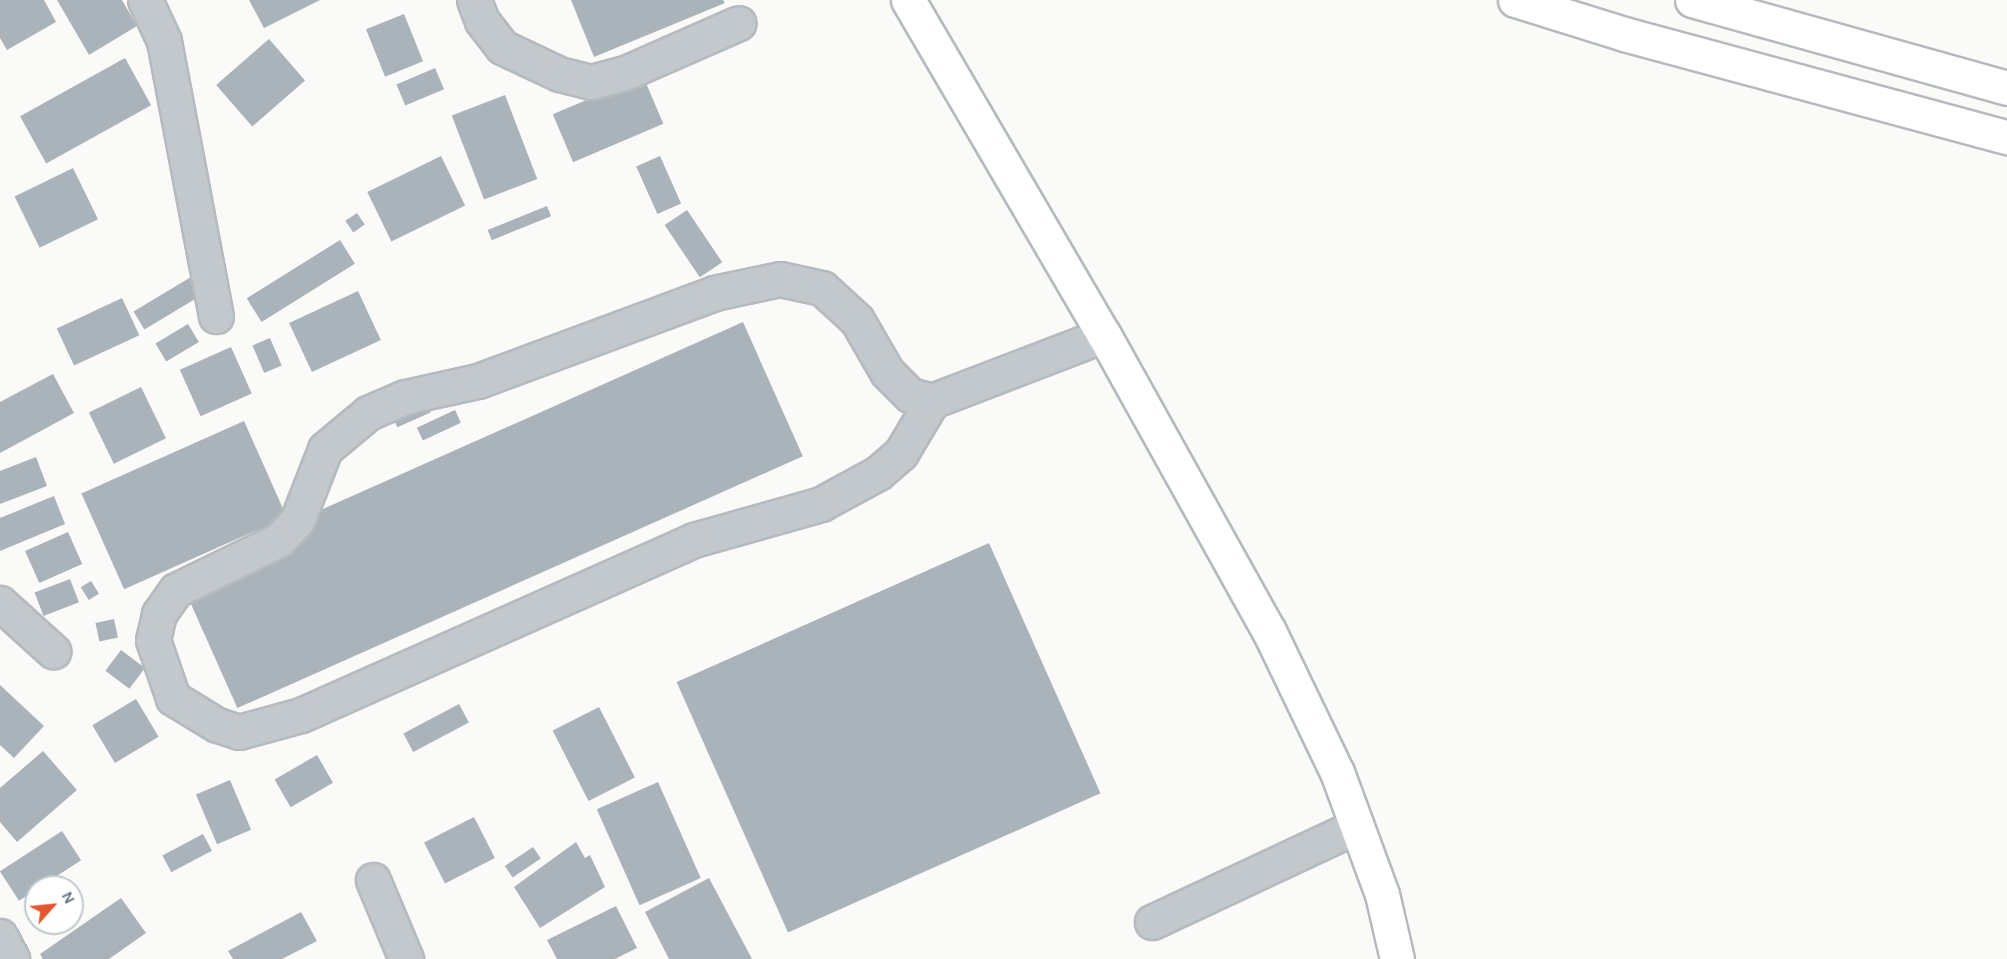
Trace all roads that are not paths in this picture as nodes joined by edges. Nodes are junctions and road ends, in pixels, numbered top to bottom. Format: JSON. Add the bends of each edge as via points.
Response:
{"nodes":[{"id":1,"x":145,"y":0,"type":"edge"},
{"id":2,"x":474,"y":0,"type":"edge"},
{"id":3,"x":908,"y":0,"type":"edge"},
{"id":4,"x":1515,"y":0,"type":"edge"},
{"id":5,"x":1692,"y":0,"type":"edge"},
{"id":6,"x":739,"y":23,"type":"dead end"},
{"id":7,"x":2007,"y":88,"type":"edge"},
{"id":8,"x":2007,"y":137,"type":"edge"},
{"id":9,"x":216,"y":316,"type":"dead end"},
{"id":10,"x":1104,"y":335,"type":"junction"},
{"id":11,"x":932,"y":402,"type":"junction"},
{"id":12,"x":0,"y":603,"type":"edge"},
{"id":13,"x":52,"y":651,"type":"dead end"},
{"id":14,"x":1357,"y":826,"type":"junction"},
{"id":15,"x":373,"y":880,"type":"dead end"},
{"id":16,"x":1152,"y":922,"type":"dead end"},
{"id":17,"x":0,"y":936,"type":"edge"},
{"id":18,"x":12,"y":959,"type":"edge"},
{"id":19,"x":406,"y":959,"type":"edge"},
{"id":20,"x":1397,"y":959,"type":"edge"}],
"edges":[{"from":1,"to":9,"type":"street","via":[[164,41]]},
{"from":2,"to":6,"type":"street","via":[[482,21],[502,47],[559,75],[591,82],[625,73]]},
{"from":3,"to":10,"type":"main road"},
{"from":4,"to":8,"type":"main road","via":[[1624,34]]},
{"from":5,"to":7,"type":"main road"},
{"from":10,"to":11,"type":"street"},
{"from":10,"to":14,"type":"main road","via":[[1279,651],[1337,772]]},
{"from":11,"to":11,"type":"street","via":[[910,395],[887,372],[857,320],[822,288],[780,279],[714,292],[477,381],[405,397],[368,413],[325,449],[297,521],[279,540],[176,590],[159,614],[153,640],[172,698],[217,725],[239,732],[301,715],[694,540],[821,504],[879,473],[902,453]]},
{"from":12,"to":13,"type":"street"},
{"from":14,"to":16,"type":"street"},
{"from":14,"to":20,"type":"main road","via":[[1382,894]]},
{"from":15,"to":19,"type":"street"},
{"from":17,"to":18,"type":"street"}]}
